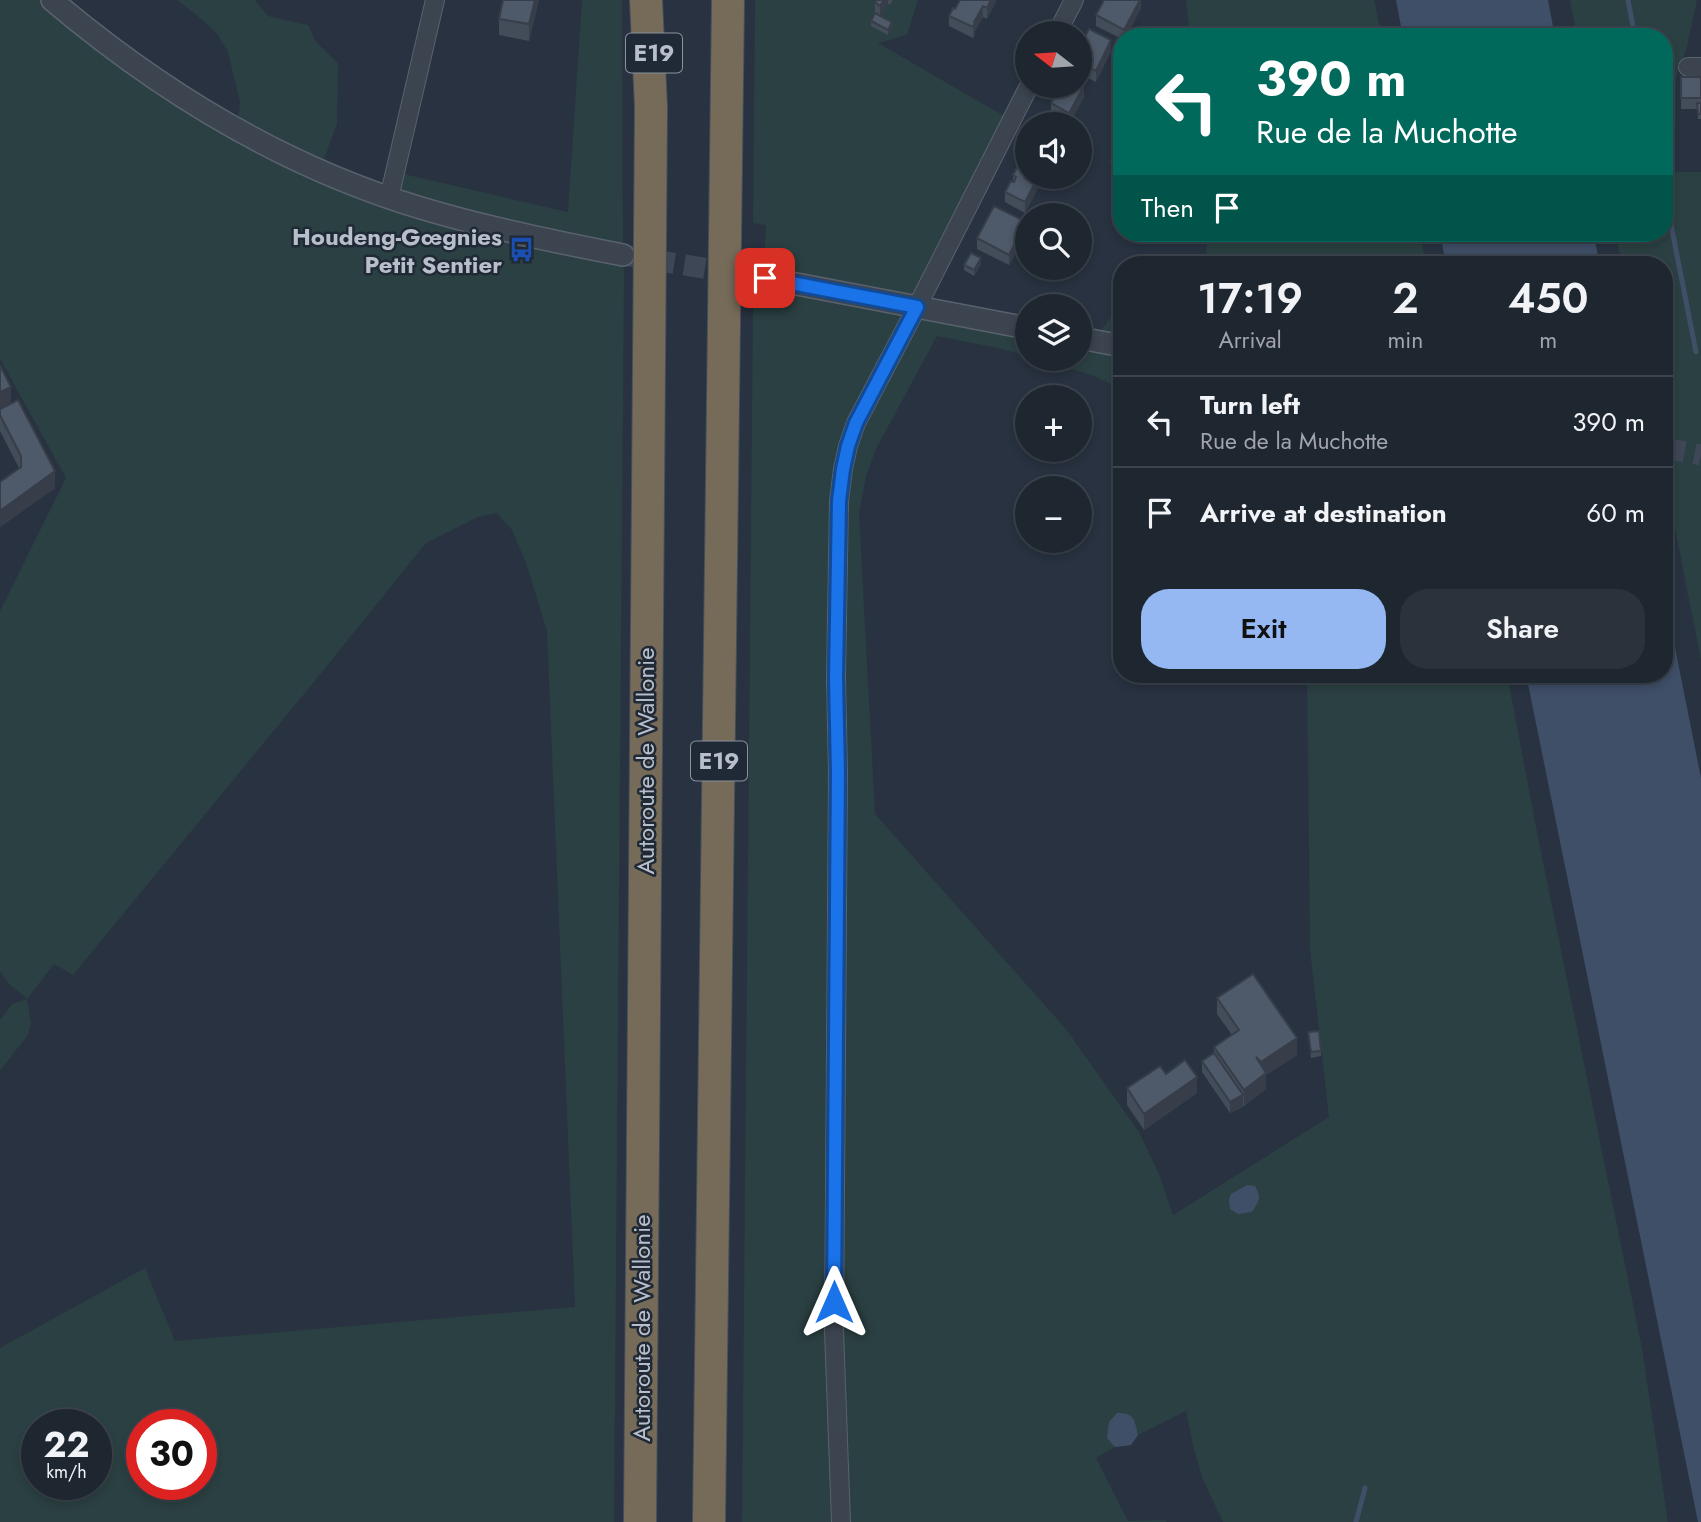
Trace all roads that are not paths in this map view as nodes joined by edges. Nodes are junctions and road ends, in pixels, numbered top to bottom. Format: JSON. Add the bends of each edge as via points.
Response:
{"nodes":[{"id":1,"x":52,"y":0,"type":"edge"},
{"id":2,"x":435,"y":0,"type":"edge"},
{"id":3,"x":646,"y":0,"type":"edge"},
{"id":4,"x":658,"y":0,"type":"edge"},
{"id":5,"x":728,"y":0,"type":"edge"},
{"id":6,"x":1074,"y":0,"type":"edge"},
{"id":7,"x":1063,"y":21,"type":"edge"},
{"id":8,"x":1023,"y":98,"type":"edge"},
{"id":9,"x":651,"y":107,"type":"junction"},
{"id":10,"x":389,"y":198,"type":"junction"},
{"id":11,"x":623,"y":255,"type":"tunnel mouth"},
{"id":12,"x":765,"y":278,"type":"tunnel mouth"},
{"id":13,"x":917,"y":307,"type":"junction"},
{"id":14,"x":1015,"y":326,"type":"edge"},
{"id":15,"x":1092,"y":340,"type":"edge"},
{"id":16,"x":1113,"y":344,"type":"edge"},
{"id":17,"x":640,"y":1522,"type":"edge"},
{"id":18,"x":709,"y":1522,"type":"edge"},
{"id":19,"x":841,"y":1522,"type":"edge"}],
"edges":[{"from":1,"to":10,"type":"street","via":[[126,60],[209,114],[320,171]]},
{"from":2,"to":10,"type":"street"},
{"from":3,"to":9,"type":"highway","name":"Autoroute de Wallonie"},
{"from":4,"to":9,"type":"highway","number":"E19"},
{"from":5,"to":18,"type":"highway","number":"E19"},
{"from":6,"to":7,"type":"street"},
{"from":8,"to":13,"type":"street"},
{"from":9,"to":17,"type":"highway","name":"Autoroute de Wallonie","number":"E19"},
{"from":10,"to":11,"type":"street","via":[[478,224]]},
{"from":12,"to":13,"type":"street"},
{"from":13,"to":14,"type":"street"},
{"from":13,"to":19,"type":"street","via":[[856,423],[839,501],[834,1330]]},
{"from":15,"to":16,"type":"street"}]}
